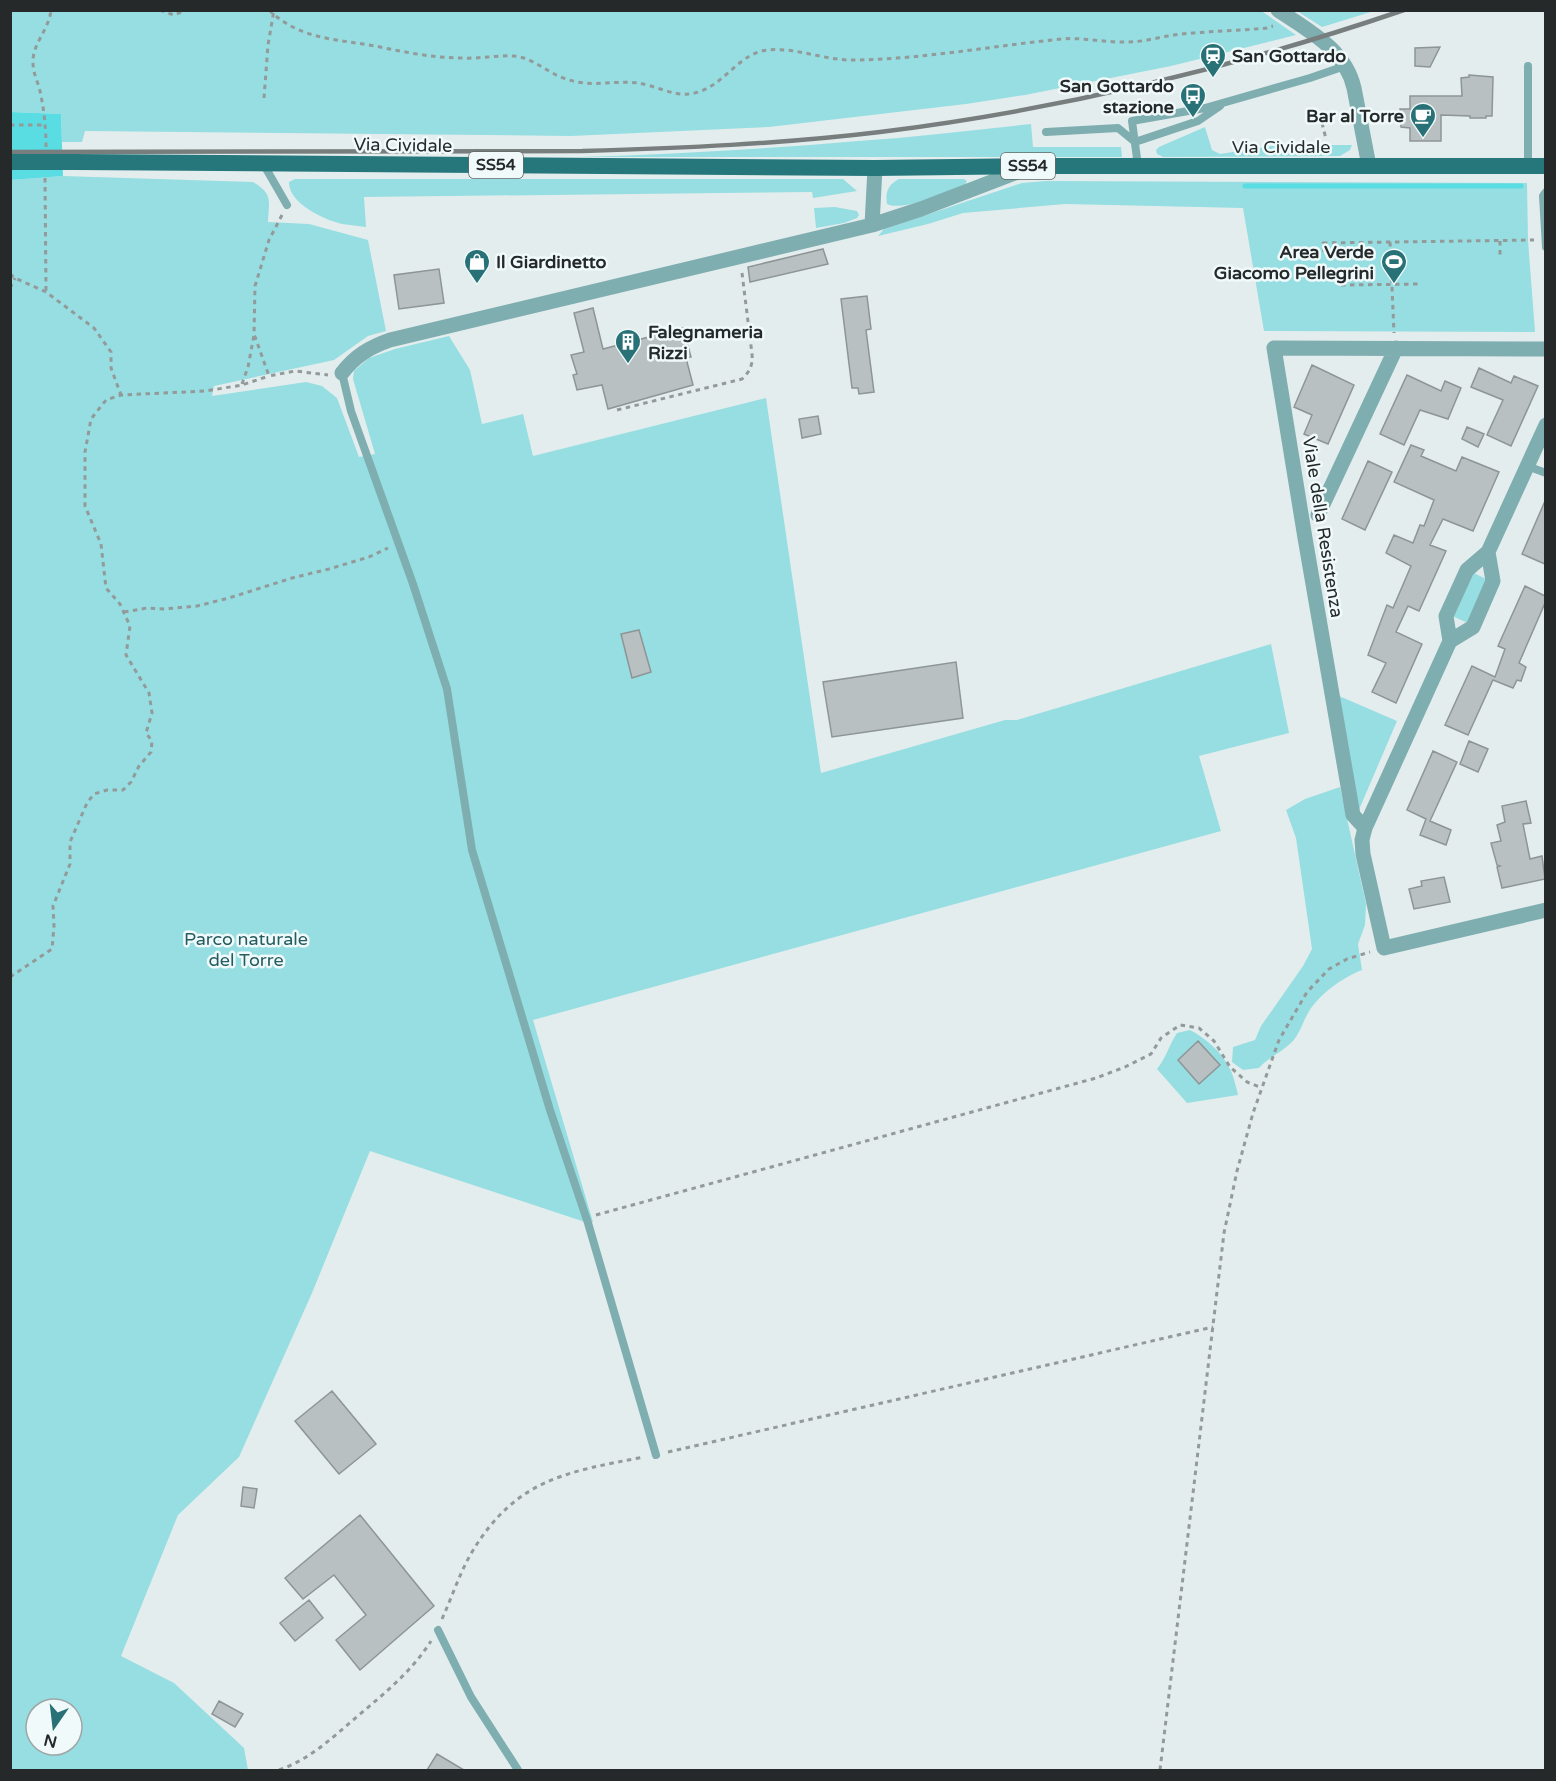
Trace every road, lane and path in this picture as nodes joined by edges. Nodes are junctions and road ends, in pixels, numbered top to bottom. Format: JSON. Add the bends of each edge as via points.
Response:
{"nodes":[{"id":1,"x":51,"y":10,"type":"edge"},
{"id":2,"x":160,"y":10,"type":"edge"},
{"id":3,"x":186,"y":10,"type":"edge"},
{"id":4,"x":269,"y":10,"type":"edge"},
{"id":5,"x":1278,"y":10,"type":"edge"},
{"id":6,"x":274,"y":13,"type":"edge"},
{"id":7,"x":1292,"y":20,"type":"junction"},
{"id":8,"x":1345,"y":66,"type":"junction"},
{"id":9,"x":1528,"y":66,"type":"dead end"},
{"id":10,"x":264,"y":98,"type":"dead end"},
{"id":11,"x":1223,"y":103,"type":"junction"},
{"id":12,"x":1322,"y":123,"type":"dead end"},
{"id":13,"x":10,"y":125,"type":"edge"},
{"id":14,"x":46,"y":125,"type":"junction"},
{"id":15,"x":1046,"y":132,"type":"dead end"},
{"id":16,"x":1326,"y":139,"type":"dead end"},
{"id":17,"x":1135,"y":141,"type":"junction"},
{"id":18,"x":46,"y":148,"type":"dead end"},
{"id":19,"x":10,"y":162,"type":"edge"},
{"id":20,"x":263,"y":163,"type":"junction"},
{"id":21,"x":1034,"y":166,"type":"junction"},
{"id":22,"x":1138,"y":166,"type":"junction"},
{"id":23,"x":1369,"y":166,"type":"junction"},
{"id":24,"x":1545,"y":166,"type":"edge"},
{"id":25,"x":1528,"y":167,"type":"junction"},
{"id":26,"x":875,"y":168,"type":"junction"},
{"id":27,"x":45,"y":172,"type":"dead end"},
{"id":28,"x":1545,"y":192,"type":"edge"},
{"id":29,"x":286,"y":205,"type":"joint"},
{"id":30,"x":872,"y":228,"type":"junction"},
{"id":31,"x":1545,"y":240,"type":"edge"},
{"id":32,"x":1500,"y":241,"type":"junction"},
{"id":33,"x":1390,"y":242,"type":"junction"},
{"id":34,"x":1545,"y":247,"type":"edge"},
{"id":35,"x":1324,"y":252,"type":"dead end"},
{"id":36,"x":740,"y":256,"type":"junction"},
{"id":37,"x":1500,"y":258,"type":"dead end"},
{"id":38,"x":10,"y":274,"type":"edge"},
{"id":39,"x":15,"y":278,"type":"junction"},
{"id":40,"x":1391,"y":284,"type":"junction"},
{"id":41,"x":1421,"y":284,"type":"dead end"},
{"id":42,"x":1341,"y":285,"type":"dead end"},
{"id":43,"x":10,"y":288,"type":"edge"},
{"id":44,"x":46,"y":292,"type":"junction"},
{"id":45,"x":254,"y":334,"type":"junction"},
{"id":46,"x":1396,"y":348,"type":"junction"},
{"id":47,"x":1545,"y":349,"type":"edge"},
{"id":48,"x":342,"y":373,"type":"junction"},
{"id":49,"x":269,"y":375,"type":"junction"},
{"id":50,"x":242,"y":385,"type":"junction"},
{"id":51,"x":121,"y":395,"type":"junction"},
{"id":52,"x":617,"y":410,"type":"dead end"},
{"id":53,"x":1545,"y":425,"type":"edge"},
{"id":54,"x":1527,"y":466,"type":"junction"},
{"id":55,"x":1545,"y":474,"type":"edge"},
{"id":56,"x":1318,"y":515,"type":"dead end"},
{"id":57,"x":398,"y":544,"type":"junction"},
{"id":58,"x":1488,"y":552,"type":"junction"},
{"id":59,"x":124,"y":612,"type":"junction"},
{"id":60,"x":1450,"y":641,"type":"junction"},
{"id":61,"x":1365,"y":828,"type":"junction"},
{"id":62,"x":1545,"y":910,"type":"edge"},
{"id":63,"x":1360,"y":954,"type":"dead end"},
{"id":64,"x":10,"y":977,"type":"edge"},
{"id":65,"x":1263,"y":1088,"type":"junction"},
{"id":66,"x":586,"y":1217,"type":"junction"},
{"id":67,"x":1213,"y":1327,"type":"junction"},
{"id":68,"x":656,"y":1455,"type":"junction"},
{"id":69,"x":438,"y":1630,"type":"junction"},
{"id":70,"x":279,"y":1770,"type":"edge"},
{"id":71,"x":518,"y":1770,"type":"edge"},
{"id":72,"x":1160,"y":1770,"type":"edge"}],
"edges":[{"from":1,"to":14,"type":"path","via":[[33,62]]},
{"from":2,"to":3,"type":"path","via":[[174,15]]},
{"from":4,"to":6,"type":"path"},
{"from":5,"to":7,"type":"street"},
{"from":6,"to":7,"type":"path","via":[[297,30],[340,42],[434,57],[514,56],[532,60],[577,82],[636,83],[687,95],[709,88],[752,54],[764,50],[852,60],[1065,39],[1128,42],[1268,28]]},
{"from":6,"to":10,"type":"path"},
{"from":7,"to":8,"type":"street","via":[[1334,50]]},
{"from":8,"to":11,"type":"lane"},
{"from":8,"to":23,"type":"street","via":[[1352,79]]},
{"from":9,"to":25,"type":"lane"},
{"from":11,"to":17,"type":"lane","via":[[1198,121]]},
{"from":11,"to":17,"type":"lane","via":[[1132,121]]},
{"from":12,"to":16,"type":"path"},
{"from":13,"to":14,"type":"path"},
{"from":14,"to":18,"type":"path"},
{"from":15,"to":17,"type":"lane","via":[[1119,128]]},
{"from":17,"to":22,"type":"lane"},
{"from":19,"to":20,"type":"main road","name":"Via Cividale","number":"SS54","bridge":true},
{"from":20,"to":26,"type":"main road","name":"Via Cividale","number":"SS54"},
{"from":20,"to":29,"type":"lane"},
{"from":21,"to":22,"type":"main road","name":"Via Cividale","number":"SS54"},
{"from":21,"to":26,"type":"main road","name":"Via Cividale","number":"SS54"},
{"from":21,"to":30,"type":"street","name":"Via Cividale"},
{"from":22,"to":23,"type":"main road","name":"Via Cividale","number":"SS54"},
{"from":23,"to":25,"type":"main road","name":"Via Cividale"},
{"from":24,"to":25,"type":"main road","name":"Via Cividale"},
{"from":26,"to":30,"type":"street"},
{"from":27,"to":44,"type":"path"},
{"from":28,"to":31,"type":"lane"},
{"from":29,"to":45,"type":"path","via":[[269,240],[255,286]]},
{"from":30,"to":36,"type":"street","name":"Via Cividale"},
{"from":31,"to":32,"type":"path"},
{"from":31,"to":34,"type":"lane"},
{"from":32,"to":33,"type":"path"},
{"from":32,"to":37,"type":"path"},
{"from":33,"to":35,"type":"path","via":[[1323,243]]},
{"from":33,"to":40,"type":"path"},
{"from":36,"to":48,"type":"street","name":"Via Cividale","via":[[390,340],[360,354]]},
{"from":36,"to":52,"type":"path","via":[[752,354],[748,373],[742,379]]},
{"from":38,"to":39,"type":"path"},
{"from":39,"to":43,"type":"path"},
{"from":39,"to":44,"type":"path"},
{"from":40,"to":41,"type":"path"},
{"from":40,"to":42,"type":"path"},
{"from":40,"to":46,"type":"path"},
{"from":44,"to":51,"type":"path","via":[[94,327],[111,352],[111,368]]},
{"from":45,"to":49,"type":"path"},
{"from":45,"to":50,"type":"path"},
{"from":46,"to":47,"type":"street","name":"Viale della Resistenza"},
{"from":46,"to":56,"type":"street","name":"Viale della Resistenza"},
{"from":46,"to":61,"type":"street","name":"Viale della Resistenza","via":[[1274,348],[1353,815]]},
{"from":48,"to":49,"type":"path","via":[[295,371]]},
{"from":48,"to":57,"type":"lane","via":[[351,411]]},
{"from":49,"to":50,"type":"path"},
{"from":50,"to":51,"type":"path","via":[[206,391]]},
{"from":51,"to":59,"type":"path","via":[[106,400],[91,419],[85,452],[85,506],[101,544],[106,588]]},
{"from":53,"to":54,"type":"street"},
{"from":54,"to":55,"type":"lane"},
{"from":54,"to":58,"type":"street"},
{"from":57,"to":59,"type":"path","via":[[369,557],[197,606]]},
{"from":57,"to":66,"type":"lane","via":[[447,689],[472,850]]},
{"from":58,"to":60,"type":"street","via":[[1467,570],[1446,616]]},
{"from":58,"to":60,"type":"street","via":[[1493,581],[1473,627]]},
{"from":59,"to":64,"type":"path","via":[[130,626],[126,655],[149,693],[152,713],[146,733],[152,741],[151,752],[123,790],[94,794],[87,803],[70,842],[70,864],[53,906],[52,949]]},
{"from":60,"to":61,"type":"street"},
{"from":61,"to":62,"type":"street","via":[[1362,847],[1384,948]]},
{"from":63,"to":65,"type":"path","via":[[1329,969],[1307,992],[1279,1040]]},
{"from":65,"to":66,"type":"path","via":[[1246,1082],[1199,1028],[1180,1025],[1161,1038],[1151,1054],[1096,1077]]},
{"from":65,"to":67,"type":"path","via":[[1237,1171],[1224,1233]]},
{"from":66,"to":68,"type":"lane"},
{"from":67,"to":68,"type":"path"},
{"from":67,"to":72,"type":"path"},
{"from":68,"to":69,"type":"path","via":[[553,1478],[520,1496],[495,1519],[471,1553]]},
{"from":69,"to":70,"type":"path","via":[[419,1660],[396,1683],[321,1748]]},
{"from":69,"to":71,"type":"lane","via":[[471,1697]]}]}
